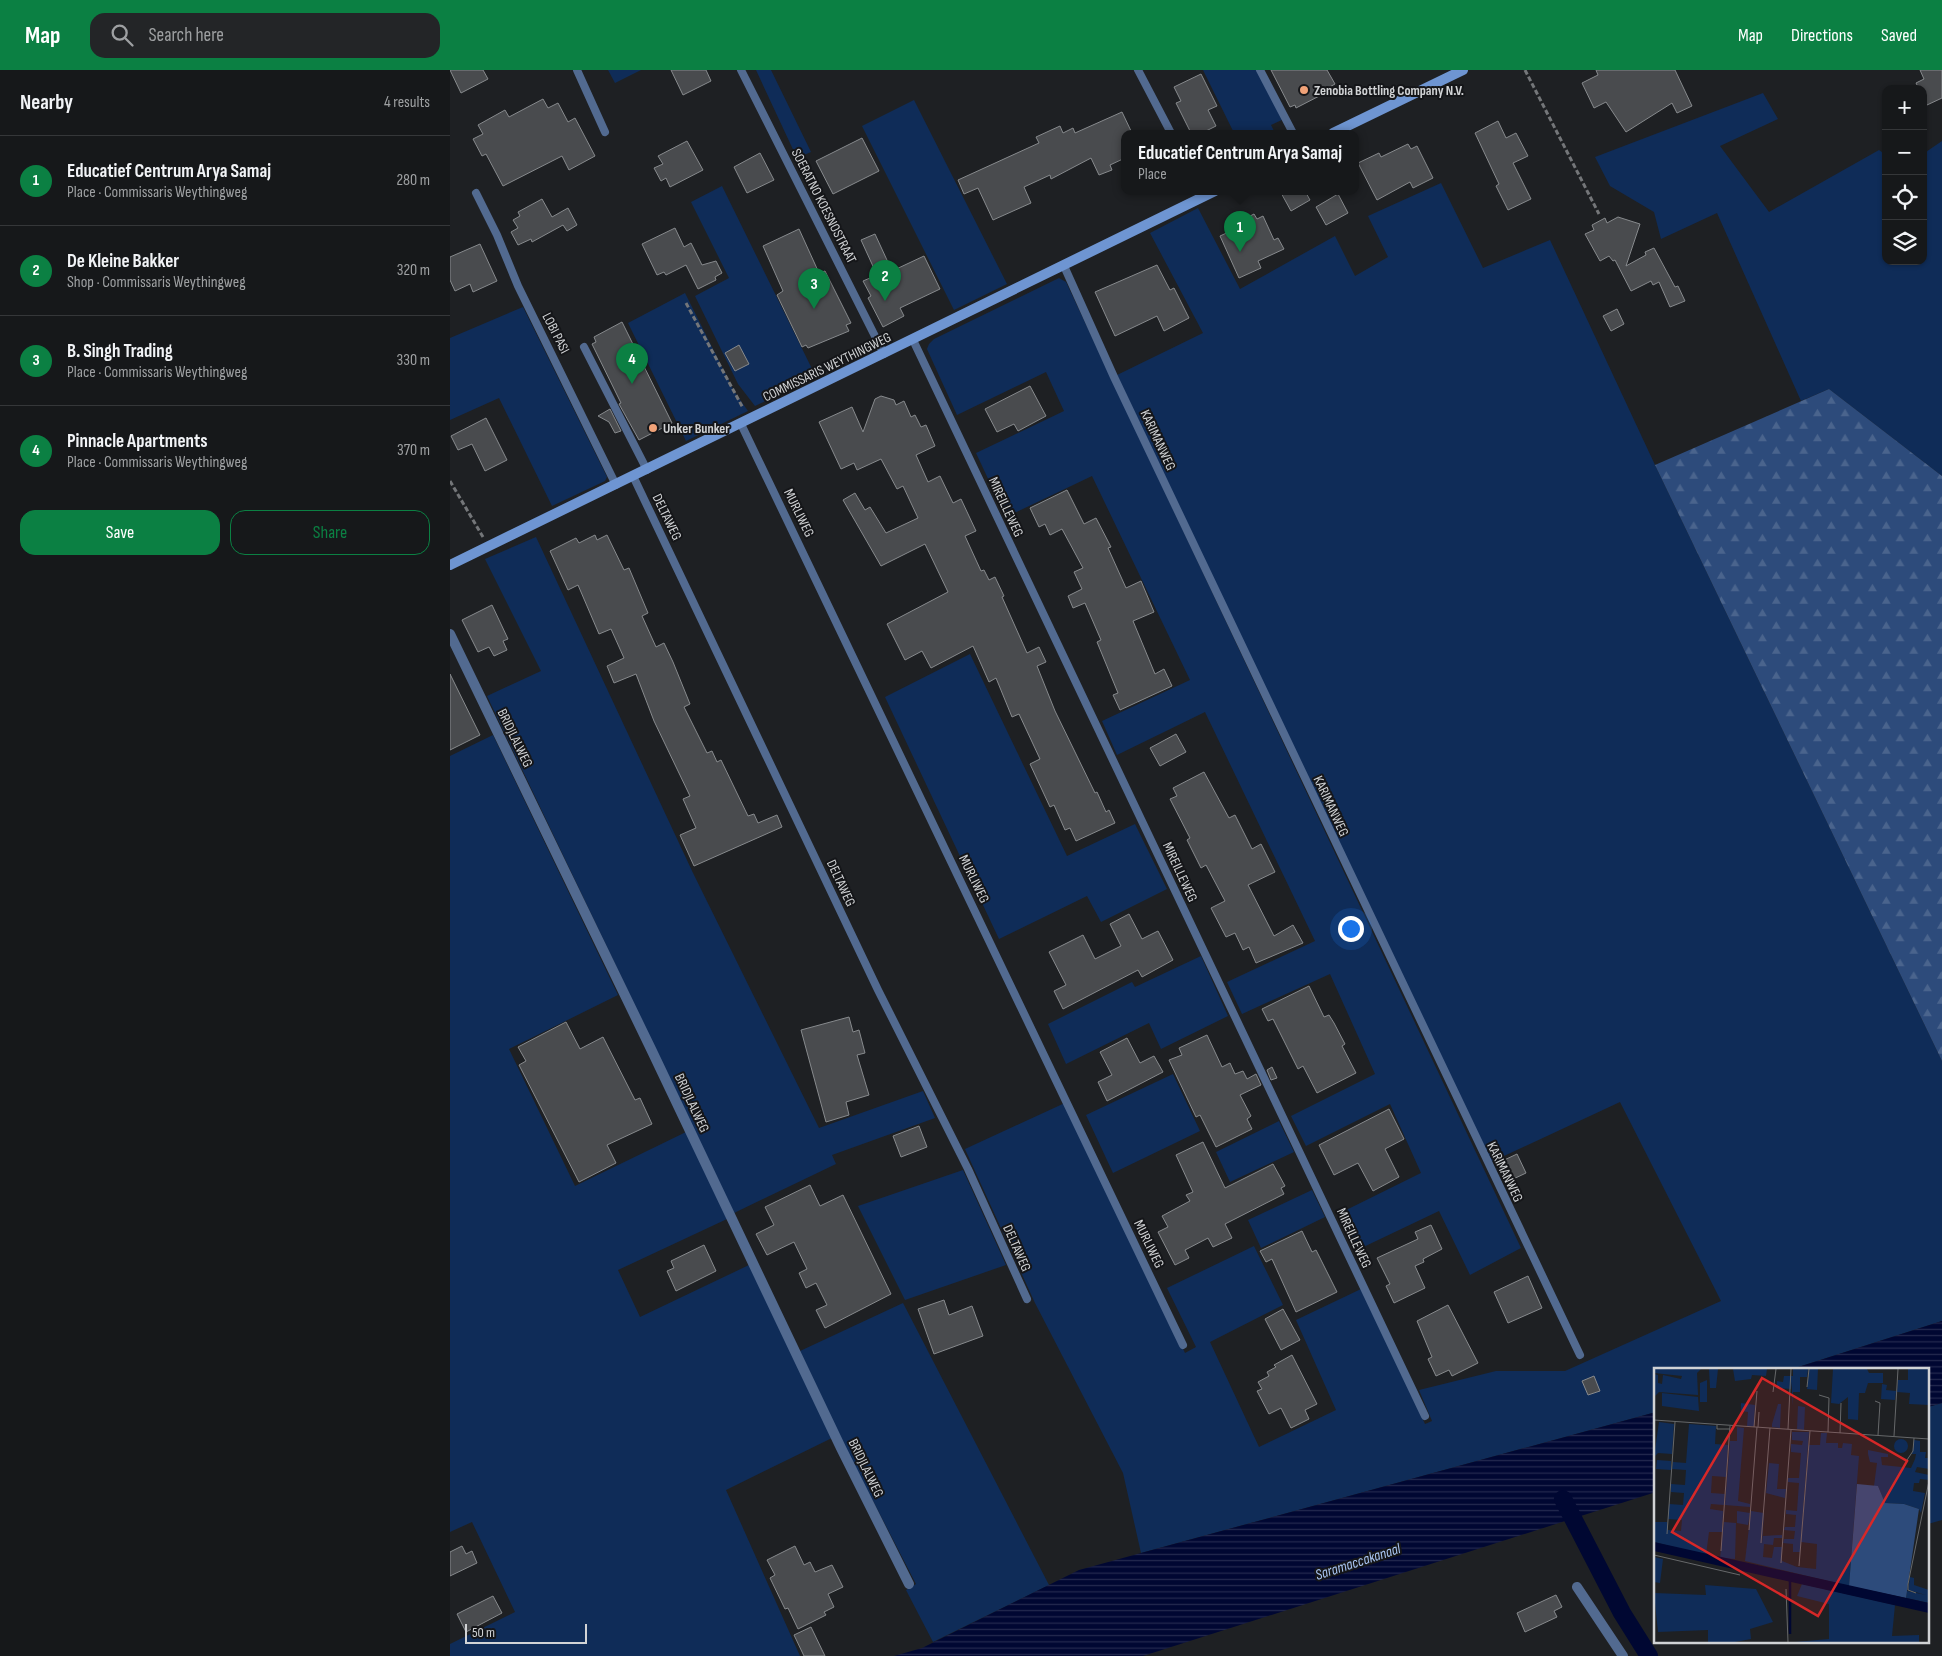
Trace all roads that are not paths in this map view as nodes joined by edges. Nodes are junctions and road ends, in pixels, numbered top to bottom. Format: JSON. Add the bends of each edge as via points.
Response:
{"nodes":[{"id":1,"x":577,"y":70,"type":"edge"},
{"id":2,"x":741,"y":70,"type":"edge"},
{"id":3,"x":1138,"y":70,"type":"edge"},
{"id":4,"x":1260,"y":70,"type":"edge"},
{"id":5,"x":1464,"y":70,"type":"edge"},
{"id":6,"x":1169,"y":130,"type":"edge"},
{"id":7,"x":1291,"y":130,"type":"edge"},
{"id":8,"x":1339,"y":130,"type":"edge"},
{"id":9,"x":605,"y":132,"type":"dead end"},
{"id":10,"x":476,"y":193,"type":"dead end"},
{"id":11,"x":1200,"y":195,"type":"edge"},
{"id":12,"x":1064,"y":266,"type":"junction"},
{"id":13,"x":913,"y":340,"type":"junction"},
{"id":14,"x":584,"y":347,"type":"dead end"},
{"id":15,"x":884,"y":354,"type":"junction"},
{"id":16,"x":746,"y":422,"type":"junction"},
{"id":17,"x":647,"y":470,"type":"junction"},
{"id":18,"x":633,"y":476,"type":"junction"},
{"id":19,"x":616,"y":484,"type":"junction"},
{"id":20,"x":450,"y":565,"type":"edge"},
{"id":21,"x":450,"y":634,"type":"edge"},
{"id":22,"x":1027,"y":1299,"type":"dead end"},
{"id":23,"x":1183,"y":1345,"type":"dead end"},
{"id":24,"x":1580,"y":1355,"type":"dead end"},
{"id":25,"x":1425,"y":1416,"type":"dead end"},
{"id":26,"x":909,"y":1584,"type":"dead end"},
{"id":27,"x":1577,"y":1586,"type":"dead end"},
{"id":28,"x":1623,"y":1656,"type":"edge"}],
"edges":[{"from":1,"to":9,"type":"lane"},
{"from":2,"to":15,"type":"lane","name":"SOERATNO KOESNOSTRAAT"},
{"from":3,"to":6,"type":"lane"},
{"from":4,"to":7,"type":"lane"},
{"from":5,"to":8,"type":"main road"},
{"from":10,"to":19,"type":"lane","name":"LOBI PASI"},
{"from":11,"to":12,"type":"main road","name":"COMMISSARIS WEYTHINGWEG"},
{"from":12,"to":13,"type":"main road","name":"COMMISSARIS WEYTHINGWEG"},
{"from":12,"to":24,"type":"lane","name":"KARIMANWEG","via":[[1152,458]]},
{"from":13,"to":15,"type":"main road","name":"COMMISSARIS WEYTHINGWEG"},
{"from":13,"to":25,"type":"lane","name":"MIREILLEWEG"},
{"from":14,"to":17,"type":"lane"},
{"from":15,"to":16,"type":"main road","name":"COMMISSARIS WEYTHINGWEG"},
{"from":16,"to":17,"type":"main road","name":"COMMISSARIS WEYTHINGWEG"},
{"from":16,"to":23,"type":"lane","name":"MURLIWEG"},
{"from":17,"to":18,"type":"main road","name":"COMMISSARIS WEYTHINGWEG"},
{"from":18,"to":19,"type":"main road","name":"COMMISSARIS WEYTHINGWEG"},
{"from":18,"to":22,"type":"lane","name":"DELTAWEG","via":[[878,990],[968,1169]]},
{"from":19,"to":20,"type":"main road","name":"COMMISSARIS WEYTHINGWEG"},
{"from":21,"to":26,"type":"street","name":"BRIDJLALWEG"},
{"from":27,"to":28,"type":"street"}]}
